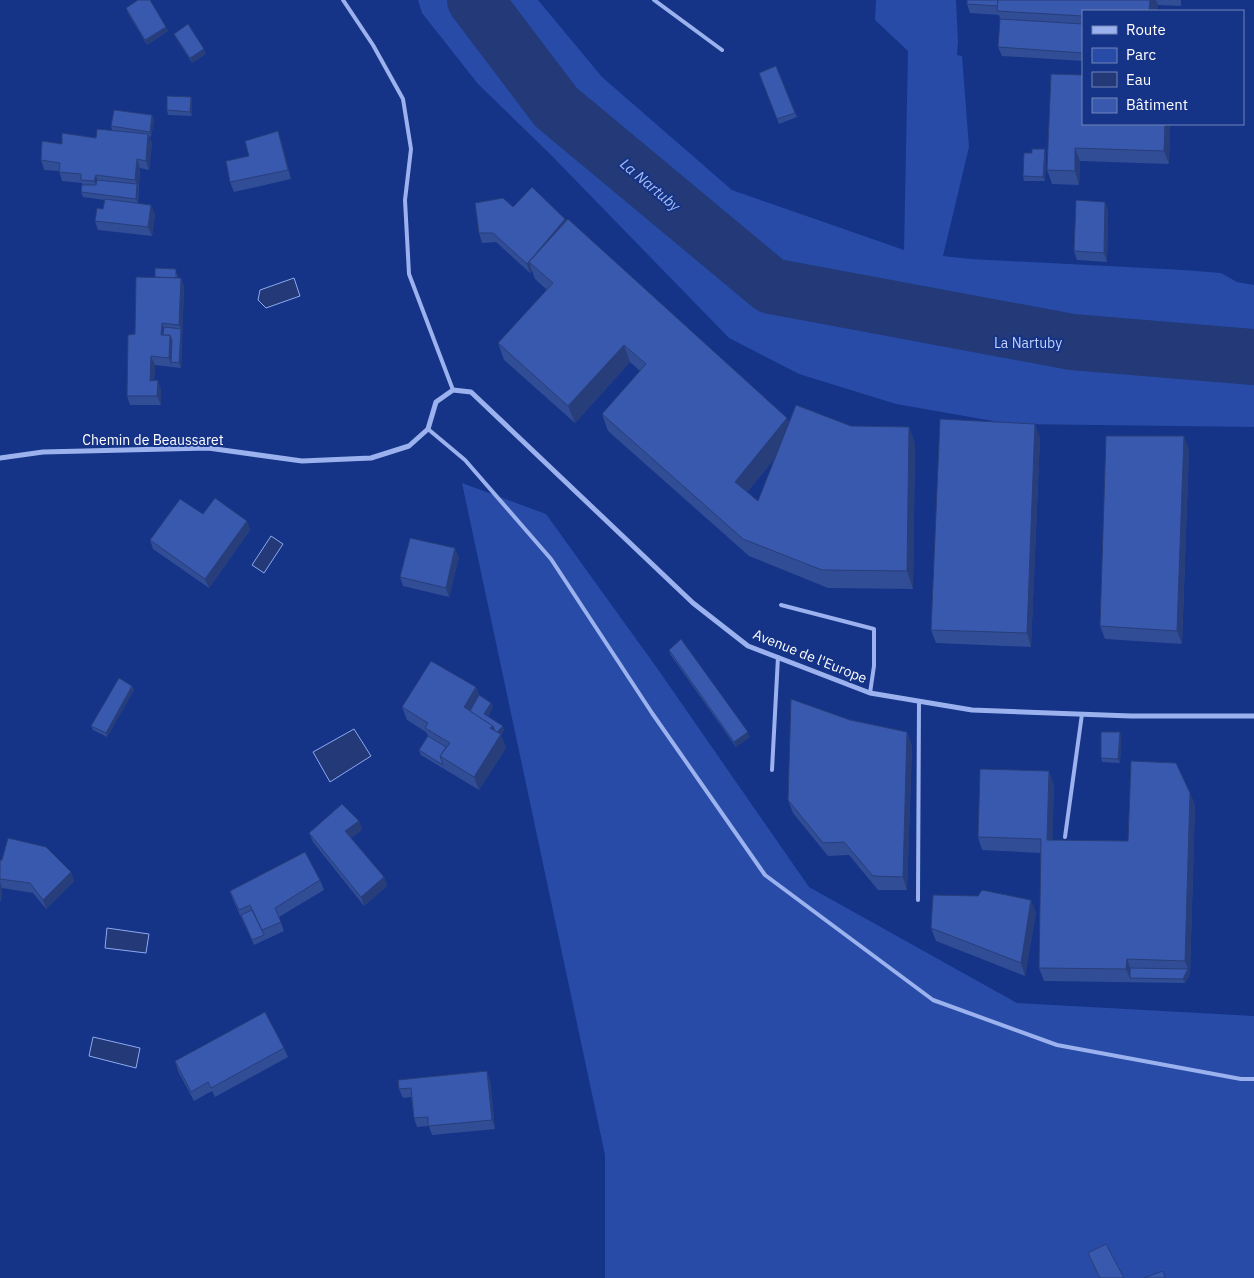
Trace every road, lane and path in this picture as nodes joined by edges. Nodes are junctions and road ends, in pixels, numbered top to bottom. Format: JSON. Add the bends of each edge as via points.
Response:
{"nodes":[{"id":1,"x":343,"y":0,"type":"edge"},
{"id":2,"x":654,"y":0,"type":"edge"},
{"id":3,"x":722,"y":50,"type":"dead end"},
{"id":4,"x":453,"y":390,"type":"junction"},
{"id":5,"x":428,"y":430,"type":"junction"},
{"id":6,"x":0,"y":458,"type":"edge"},
{"id":7,"x":781,"y":605,"type":"dead end"},
{"id":8,"x":778,"y":657,"type":"junction"},
{"id":9,"x":870,"y":693,"type":"junction"},
{"id":10,"x":919,"y":701,"type":"junction"},
{"id":11,"x":1082,"y":714,"type":"junction"},
{"id":12,"x":1254,"y":716,"type":"edge"},
{"id":13,"x":772,"y":770,"type":"dead end"},
{"id":14,"x":1065,"y":837,"type":"dead end"},
{"id":15,"x":918,"y":900,"type":"dead end"},
{"id":16,"x":1254,"y":1078,"type":"edge"}],
"edges":[{"from":1,"to":4,"type":"lane","via":[[403,98],[411,149],[406,200],[408,274]]},
{"from":2,"to":3,"type":"lane"},
{"from":4,"to":5,"type":"street","via":[[436,402]]},
{"from":4,"to":8,"type":"street","name":"Avenue de l'Europe","via":[[470,392],[693,603],[748,646]]},
{"from":5,"to":6,"type":"street","name":"Chemin de Beaussaret","via":[[409,446],[371,458],[302,461],[208,448],[43,452]]},
{"from":5,"to":16,"type":"lane","via":[[465,460],[550,559],[765,875],[933,1000],[1057,1045],[1241,1079]]},
{"from":7,"to":9,"type":"lane","via":[[874,629]]},
{"from":8,"to":9,"type":"street","name":"Avenue de l'Europe"},
{"from":8,"to":13,"type":"lane"},
{"from":9,"to":10,"type":"street","name":"Avenue de l'Europe"},
{"from":10,"to":11,"type":"street","name":"Avenue de l'Europe","via":[[972,710]]},
{"from":10,"to":15,"type":"lane"},
{"from":11,"to":12,"type":"street","name":"Avenue de l'Europe"},
{"from":11,"to":14,"type":"lane"}]}
